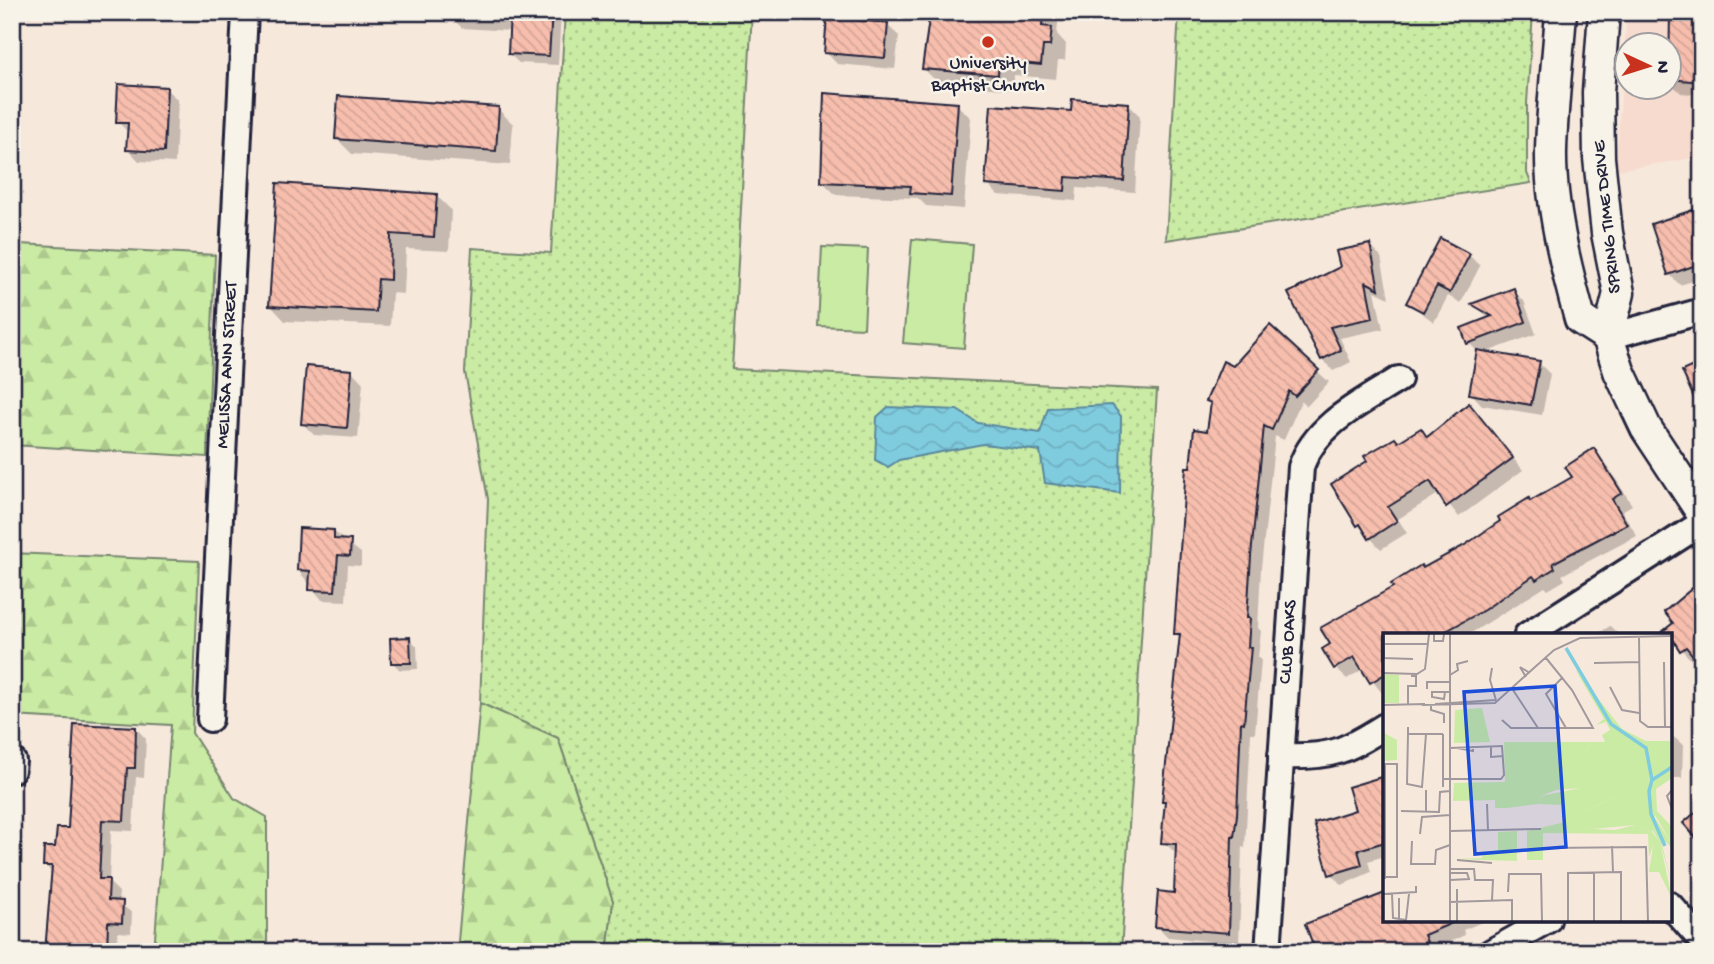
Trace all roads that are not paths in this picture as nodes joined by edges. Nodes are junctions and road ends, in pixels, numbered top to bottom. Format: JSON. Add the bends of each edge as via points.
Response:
{"nodes":[{"id":1,"x":245,"y":12,"type":"edge"},
{"id":2,"x":1561,"y":12,"type":"edge"},
{"id":3,"x":1604,"y":12,"type":"edge"},
{"id":4,"x":1702,"y":311,"type":"edge"},
{"id":5,"x":1608,"y":337,"type":"junction"},
{"id":6,"x":1399,"y":379,"type":"dead end"},
{"id":7,"x":1702,"y":513,"type":"edge"},
{"id":8,"x":1702,"y":523,"type":"edge"},
{"id":9,"x":1530,"y":633,"type":"edge"},
{"id":10,"x":210,"y":719,"type":"dead end"},
{"id":11,"x":1383,"y":727,"type":"edge"},
{"id":12,"x":1281,"y":756,"type":"junction"},
{"id":13,"x":13,"y":761,"type":"edge"},
{"id":14,"x":12,"y":770,"type":"edge"},
{"id":15,"x":1672,"y":907,"type":"edge"},
{"id":16,"x":1544,"y":922,"type":"edge"},
{"id":17,"x":1702,"y":941,"type":"edge"},
{"id":18,"x":1268,"y":952,"type":"edge"},
{"id":19,"x":1491,"y":952,"type":"edge"}],
"edges":[{"from":1,"to":10,"type":"street","name":"MELISSA ANN STREET"},
{"from":2,"to":5,"type":"street","via":[[1551,153],[1563,246],[1580,319]]},
{"from":3,"to":5,"type":"street","name":"SPRING TIME DRIVE","via":[[1599,158],[1619,293]]},
{"from":4,"to":5,"type":"street"},
{"from":5,"to":7,"type":"street","via":[[1646,428]]},
{"from":6,"to":12,"type":"street","name":"CLUB OAKS","via":[[1333,422],[1310,447],[1300,467]]},
{"from":8,"to":9,"type":"street"},
{"from":11,"to":12,"type":"street","via":[[1336,753]]},
{"from":12,"to":18,"type":"street","name":"CLUB OAKS"},
{"from":13,"to":14,"type":"street"},
{"from":15,"to":17,"type":"street"},
{"from":16,"to":19,"type":"street"}]}
